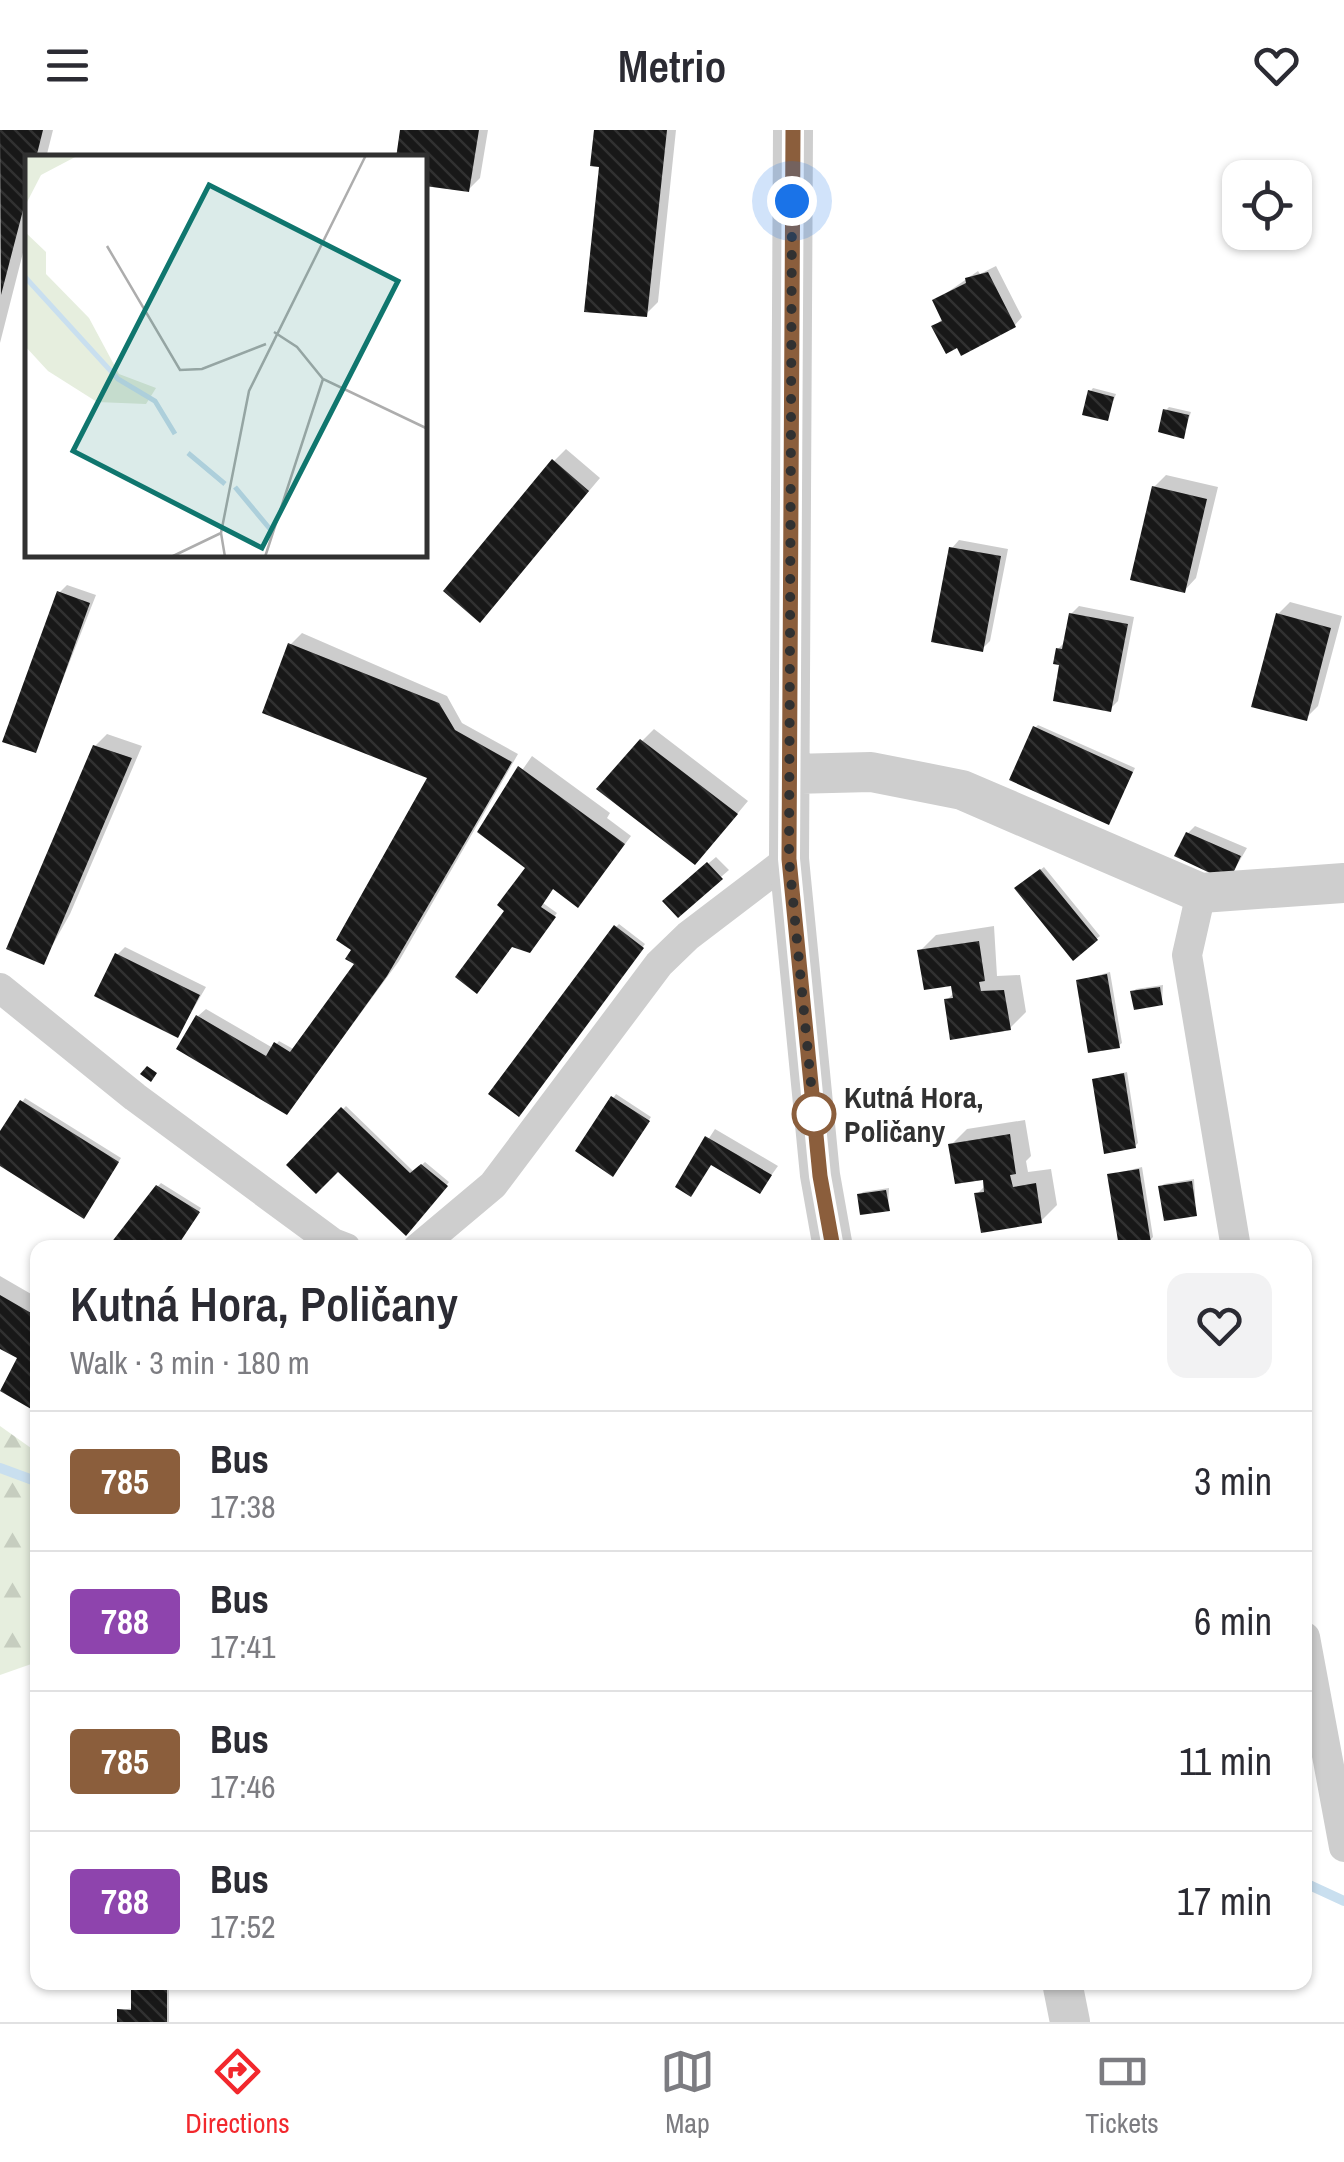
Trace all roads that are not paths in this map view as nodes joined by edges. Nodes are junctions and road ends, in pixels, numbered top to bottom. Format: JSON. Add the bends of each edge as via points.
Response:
{"nodes":[{"id":1,"x":792,"y":130,"type":"edge"},
{"id":2,"x":792,"y":774,"type":"junction"},
{"id":3,"x":789,"y":859,"type":"junction"},
{"id":4,"x":1344,"y":882,"type":"edge"},
{"id":5,"x":1201,"y":893,"type":"junction"},
{"id":6,"x":0,"y":988,"type":"edge"},
{"id":7,"x":328,"y":1240,"type":"edge"},
{"id":8,"x":428,"y":1240,"type":"edge"},
{"id":9,"x":832,"y":1240,"type":"edge"},
{"id":10,"x":1235,"y":1240,"type":"edge"},
{"id":11,"x":1312,"y":1674,"type":"edge"},
{"id":12,"x":1344,"y":1846,"type":"edge"},
{"id":13,"x":1064,"y":1990,"type":"edge"},
{"id":14,"x":1070,"y":2022,"type":"edge"}],
"edges":[{"from":1,"to":2,"type":"street"},
{"from":2,"to":3,"type":"street"},
{"from":2,"to":5,"type":"street","via":[[871,772],[962,790]]},
{"from":3,"to":8,"type":"street","via":[[658,964],[494,1184]]},
{"from":3,"to":9,"type":"street"},
{"from":4,"to":5,"type":"street"},
{"from":5,"to":10,"type":"street","via":[[1187,955]]},
{"from":6,"to":7,"type":"street"},
{"from":11,"to":12,"type":"street"},
{"from":13,"to":14,"type":"street"}]}
